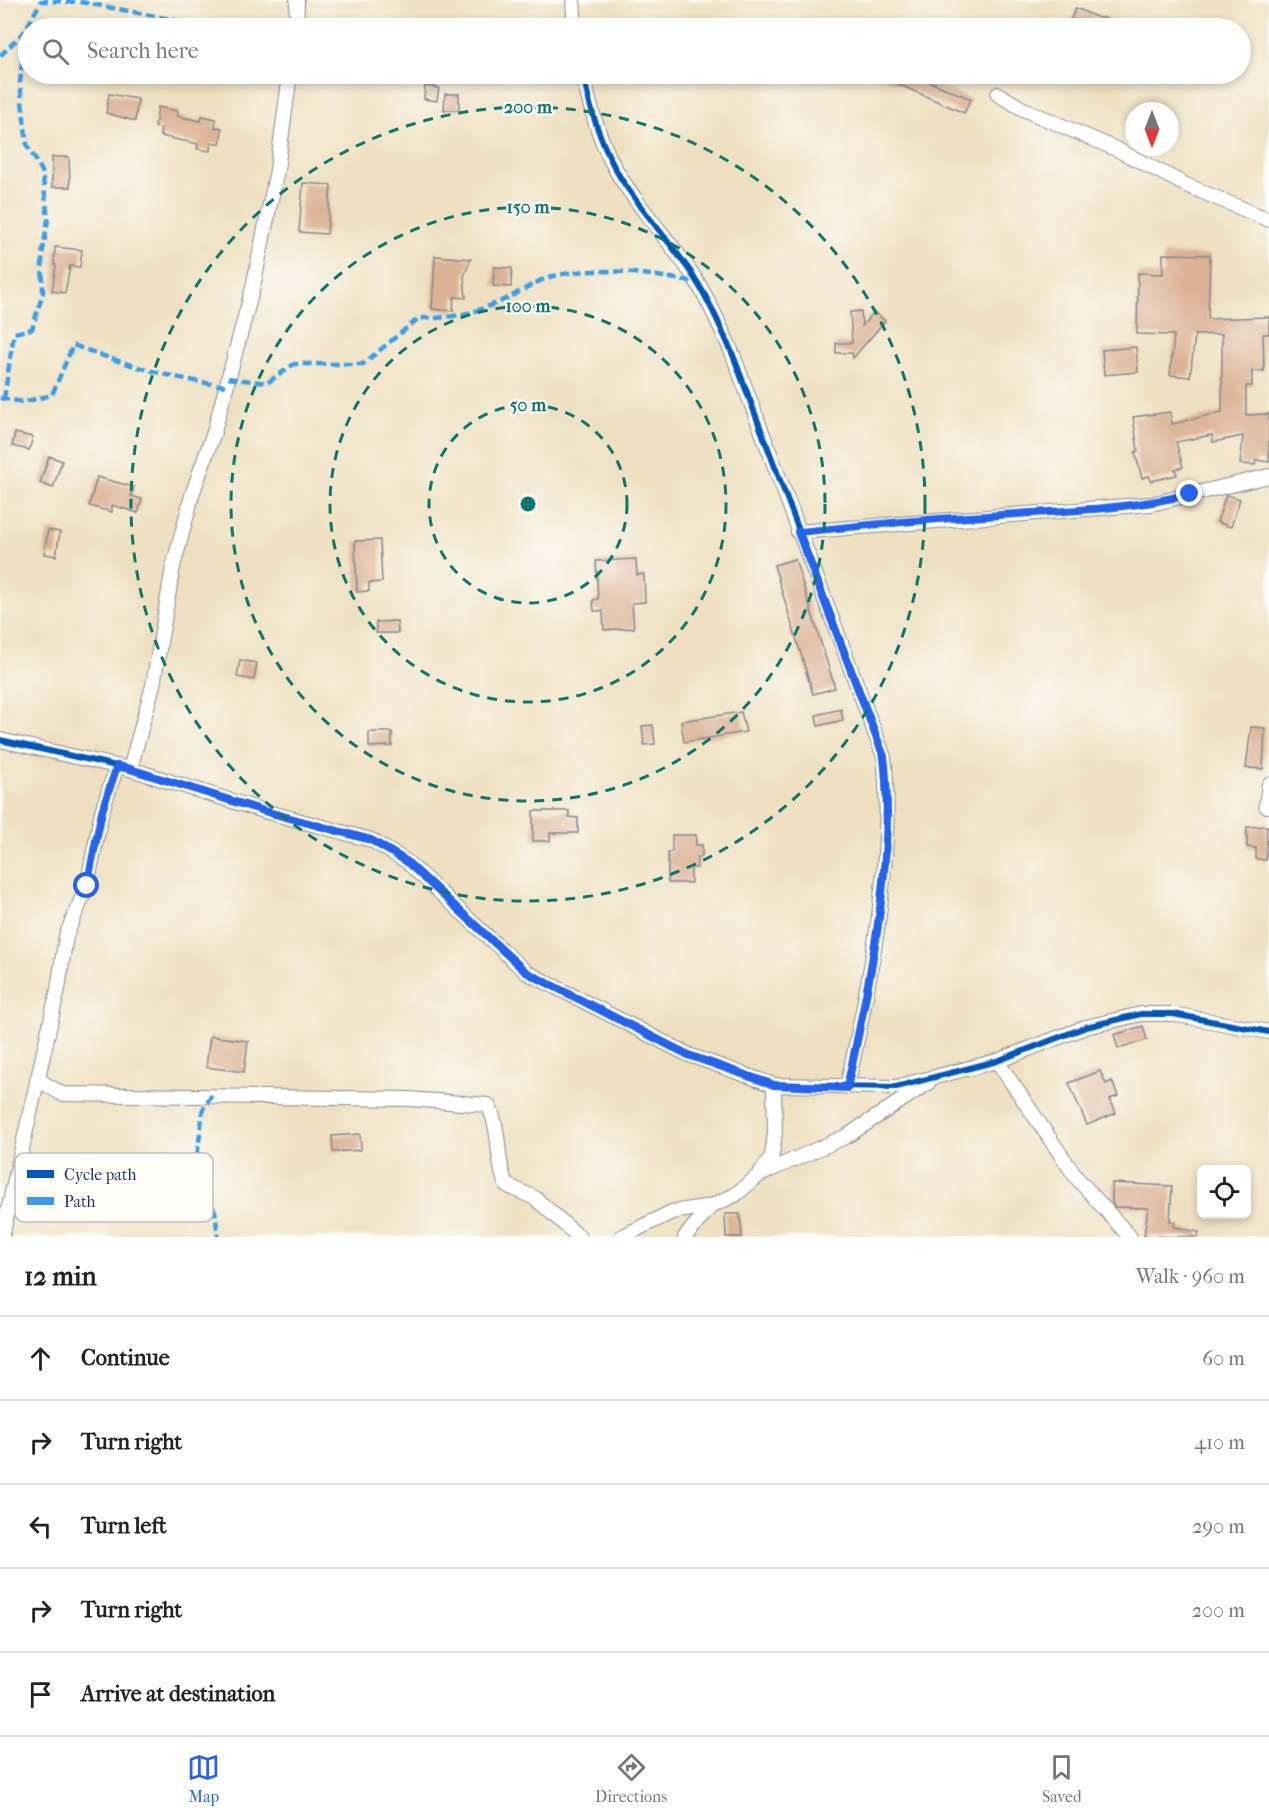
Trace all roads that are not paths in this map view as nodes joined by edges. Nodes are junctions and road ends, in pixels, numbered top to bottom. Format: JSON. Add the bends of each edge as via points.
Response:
{"nodes":[{"id":1,"x":297,"y":0,"type":"edge"},
{"id":2,"x":573,"y":0,"type":"edge"},
{"id":3,"x":296,"y":18,"type":"edge"},
{"id":4,"x":574,"y":18,"type":"edge"},
{"id":5,"x":289,"y":84,"type":"edge"},
{"id":6,"x":586,"y":84,"type":"edge"},
{"id":7,"x":998,"y":93,"type":"dead end"},
{"id":8,"x":1269,"y":220,"type":"edge"},
{"id":9,"x":1269,"y":476,"type":"edge"},
{"id":10,"x":798,"y":532,"type":"junction"},
{"id":11,"x":0,"y":740,"type":"edge"},
{"id":12,"x":123,"y":768,"type":"junction"},
{"id":13,"x":1269,"y":784,"type":"edge"},
{"id":14,"x":1269,"y":806,"type":"edge"},
{"id":15,"x":1269,"y":1032,"type":"edge"},
{"id":16,"x":997,"y":1061,"type":"junction"},
{"id":17,"x":37,"y":1079,"type":"junction"},
{"id":18,"x":935,"y":1079,"type":"junction"},
{"id":19,"x":774,"y":1085,"type":"junction"},
{"id":20,"x":847,"y":1088,"type":"junction"},
{"id":21,"x":21,"y":1153,"type":"edge"},
{"id":22,"x":759,"y":1175,"type":"junction"},
{"id":23,"x":15,"y":1178,"type":"edge"},
{"id":24,"x":711,"y":1206,"type":"junction"},
{"id":25,"x":2,"y":1237,"type":"edge"},
{"id":26,"x":579,"y":1237,"type":"edge"},
{"id":27,"x":621,"y":1237,"type":"edge"},
{"id":28,"x":686,"y":1237,"type":"edge"},
{"id":29,"x":1130,"y":1237,"type":"edge"}],
"edges":[{"from":1,"to":3,"type":"street"},
{"from":2,"to":4,"type":"street"},
{"from":5,"to":12,"type":"street","via":[[277,170],[253,288],[173,567],[153,686]]},
{"from":6,"to":10,"type":"street","via":[[597,126],[620,178],[710,305],[737,365]]},
{"from":7,"to":8,"type":"street","via":[[1023,109]]},
{"from":9,"to":10,"type":"street","via":[[1151,504]]},
{"from":10,"to":20,"type":"street","via":[[884,757],[884,863],[867,993]]},
{"from":11,"to":12,"type":"street"},
{"from":12,"to":17,"type":"street","via":[[102,811],[87,886],[66,936]]},
{"from":12,"to":19,"type":"street","via":[[371,840],[406,861],[526,972],[688,1055]]},
{"from":13,"to":14,"type":"street"},
{"from":15,"to":16,"type":"street","via":[[1173,1014],[1141,1014],[1086,1027]]},
{"from":16,"to":18,"type":"street"},
{"from":16,"to":29,"type":"street","via":[[1076,1177]]},
{"from":17,"to":21,"type":"street"},
{"from":17,"to":26,"type":"street","via":[[62,1094],[488,1105],[500,1141],[499,1170],[506,1185],[535,1198]]},
{"from":18,"to":20,"type":"street","via":[[896,1087]]},
{"from":18,"to":22,"type":"street","via":[[847,1136]]},
{"from":19,"to":20,"type":"street"},
{"from":19,"to":22,"type":"street","via":[[776,1132],[772,1156]]},
{"from":22,"to":24,"type":"street","via":[[735,1195]]},
{"from":23,"to":25,"type":"street"},
{"from":24,"to":27,"type":"street","via":[[672,1212]]},
{"from":24,"to":28,"type":"street"}]}
